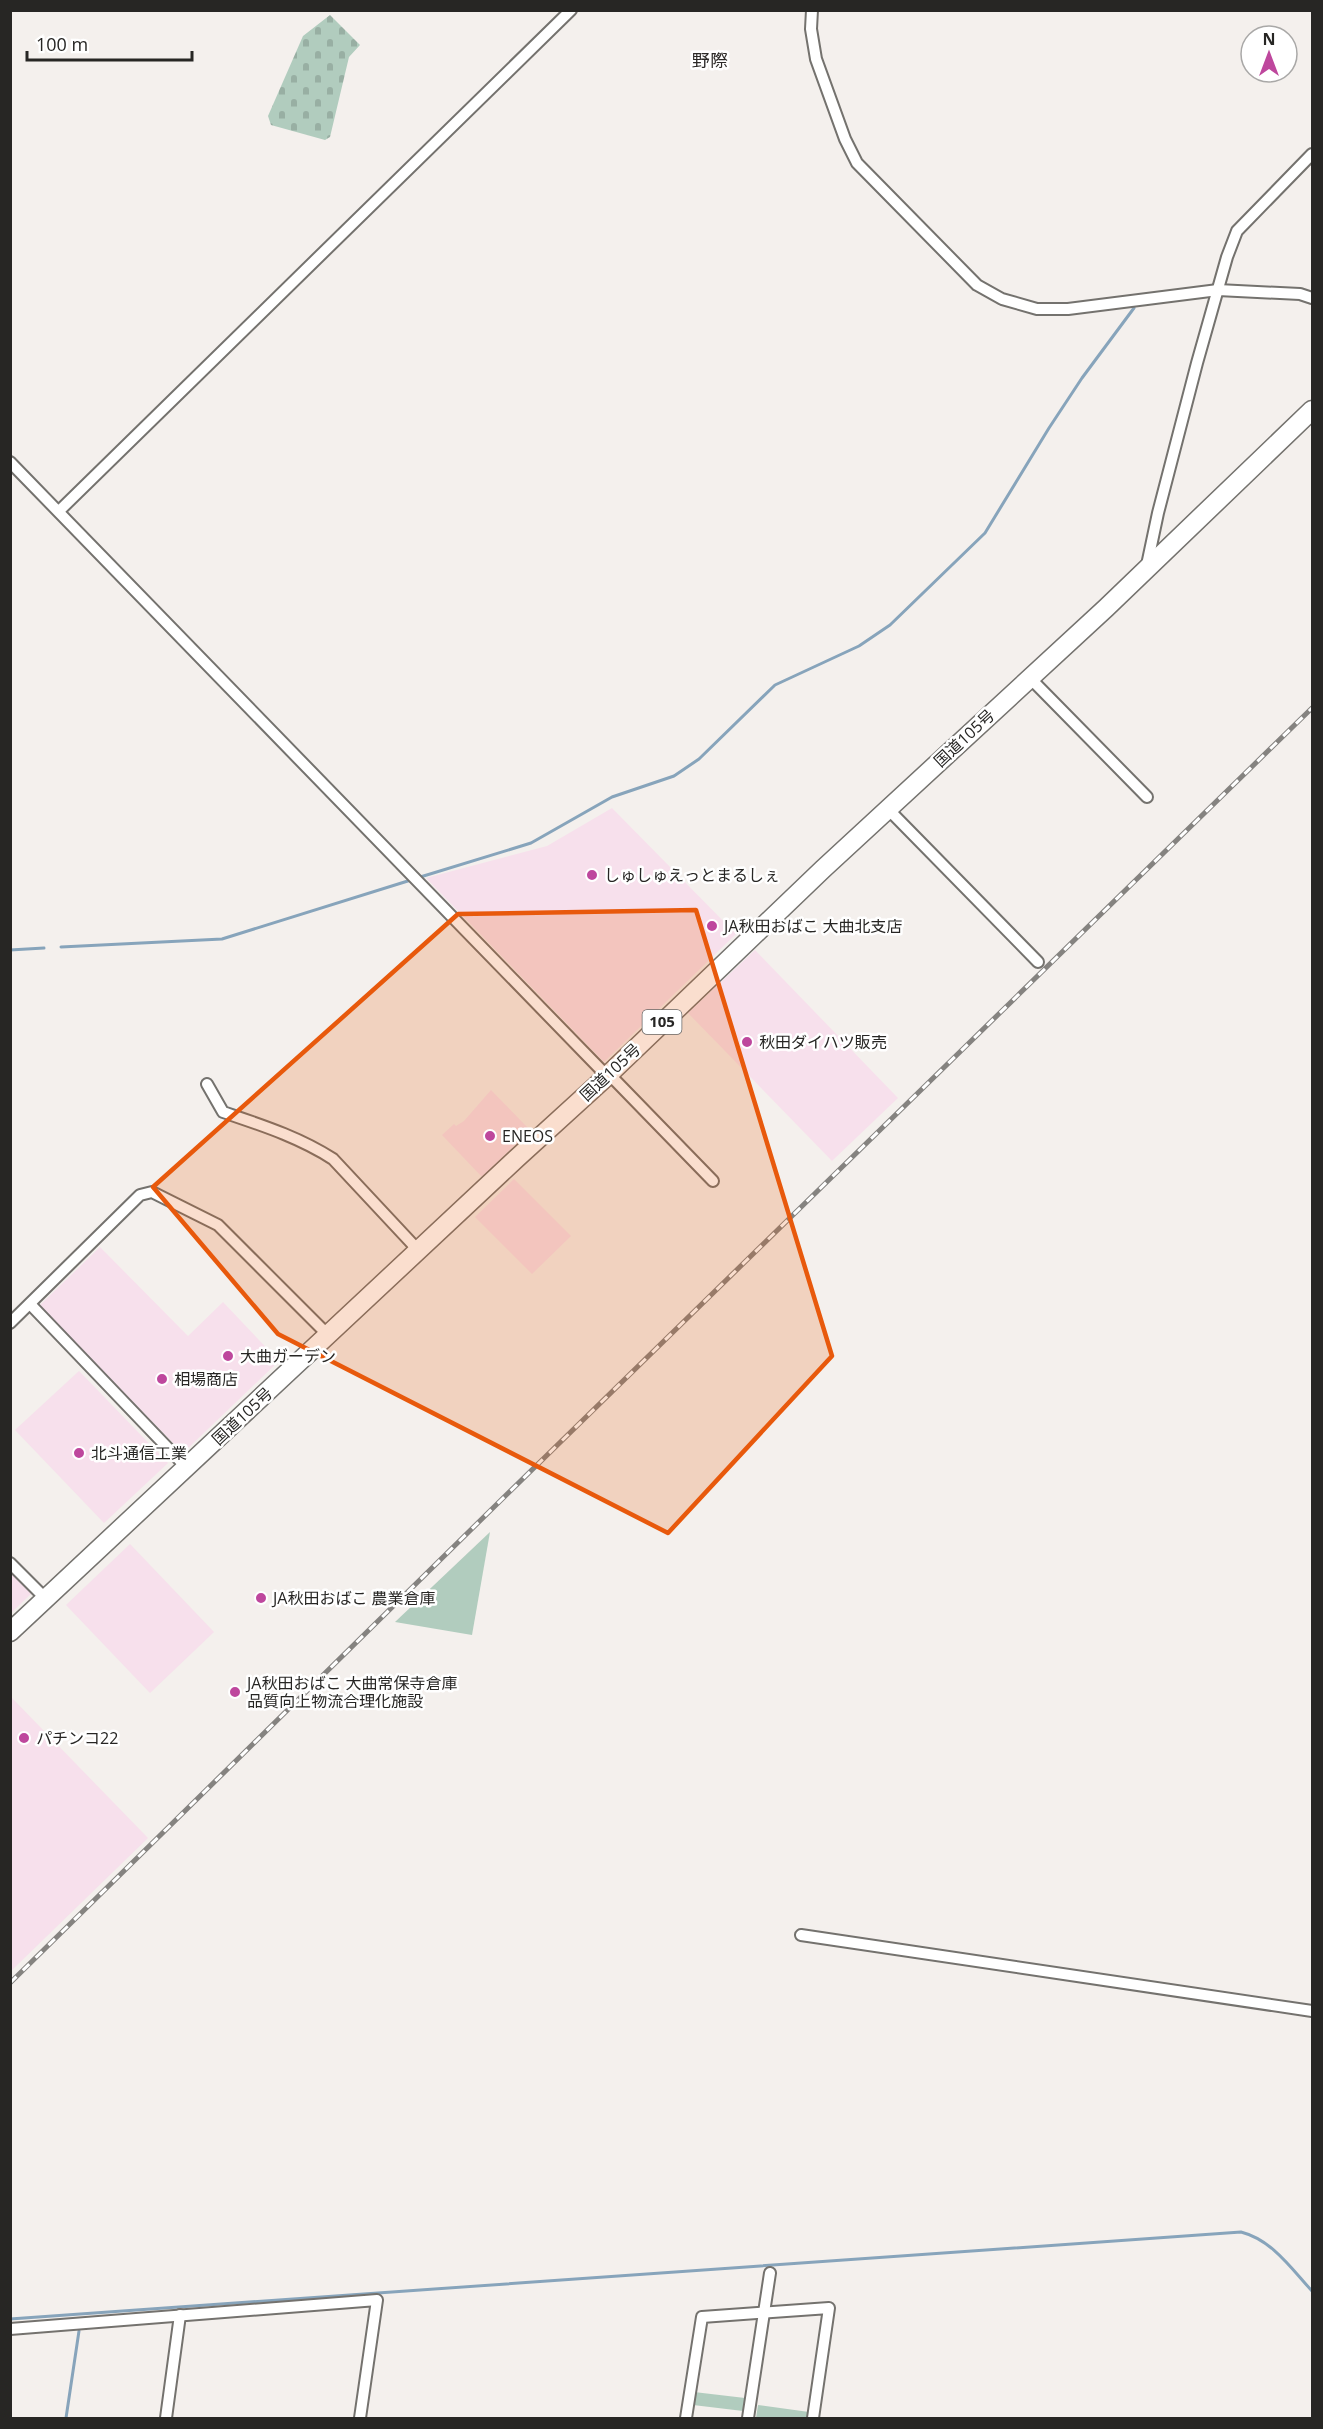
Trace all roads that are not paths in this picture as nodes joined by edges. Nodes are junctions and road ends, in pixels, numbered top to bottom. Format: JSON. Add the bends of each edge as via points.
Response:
{"nodes":[{"id":1,"x":571,"y":10,"type":"edge"},
{"id":2,"x":812,"y":10,"type":"edge"},
{"id":3,"x":1312,"y":154,"type":"edge"},
{"id":4,"x":1218,"y":290,"type":"junction"},
{"id":5,"x":1312,"y":298,"type":"edge"},
{"id":6,"x":1312,"y":410,"type":"edge"},
{"id":7,"x":10,"y":462,"type":"edge"},
{"id":8,"x":59,"y":511,"type":"junction"},
{"id":9,"x":1147,"y":568,"type":"junction"},
{"id":10,"x":1030,"y":678,"type":"junction"},
{"id":11,"x":1147,"y":797,"type":"dead end"},
{"id":12,"x":888,"y":809,"type":"junction"},
{"id":13,"x":1038,"y":962,"type":"dead end"},
{"id":14,"x":608,"y":1075,"type":"junction"},
{"id":15,"x":207,"y":1084,"type":"dead end"},
{"id":16,"x":713,"y":1180,"type":"dead end"},
{"id":17,"x":418,"y":1250,"type":"junction"},
{"id":18,"x":30,"y":1304,"type":"junction"},
{"id":19,"x":10,"y":1323,"type":"edge"},
{"id":20,"x":328,"y":1335,"type":"junction"},
{"id":21,"x":188,"y":1468,"type":"junction"},
{"id":22,"x":10,"y":1563,"type":"edge"},
{"id":23,"x":46,"y":1599,"type":"junction"},
{"id":24,"x":10,"y":1632,"type":"edge"},
{"id":25,"x":801,"y":1935,"type":"dead end"},
{"id":26,"x":1312,"y":2011,"type":"edge"},
{"id":27,"x":770,"y":2273,"type":"dead end"},
{"id":28,"x":764,"y":2313,"type":"junction"},
{"id":29,"x":180,"y":2315,"type":"junction"},
{"id":30,"x":10,"y":2329,"type":"edge"},
{"id":31,"x":166,"y":2418,"type":"edge"},
{"id":32,"x":360,"y":2418,"type":"edge"},
{"id":33,"x":686,"y":2418,"type":"edge"},
{"id":34,"x":748,"y":2418,"type":"edge"},
{"id":35,"x":813,"y":2418,"type":"edge"}],
"edges":[{"from":1,"to":8,"type":"street"},
{"from":2,"to":4,"type":"street","via":[[816,59],[857,163],[977,285],[1002,299],[1037,309],[1068,309]]},
{"from":3,"to":4,"type":"street","via":[[1237,231]]},
{"from":4,"to":5,"type":"street"},
{"from":4,"to":9,"type":"street"},
{"from":6,"to":9,"type":"highway","name":"国道105号","number":"105"},
{"from":7,"to":8,"type":"street"},
{"from":8,"to":14,"type":"street"},
{"from":9,"to":10,"type":"highway","name":"国道105号","number":"105"},
{"from":10,"to":11,"type":"street"},
{"from":10,"to":12,"type":"highway","name":"国道105号","number":"105"},
{"from":12,"to":13,"type":"street"},
{"from":12,"to":14,"type":"highway","name":"国道105号","number":"105"},
{"from":14,"to":16,"type":"street"},
{"from":14,"to":17,"type":"highway","name":"国道105号","number":"105"},
{"from":15,"to":17,"type":"street","via":[[223,1112],[316,1148],[333,1159]]},
{"from":17,"to":20,"type":"highway","name":"国道105号","number":"105"},
{"from":18,"to":19,"type":"street"},
{"from":18,"to":20,"type":"street","via":[[140,1195],[152,1192],[218,1226]]},
{"from":18,"to":21,"type":"street"},
{"from":20,"to":21,"type":"highway","name":"国道105号","number":"105"},
{"from":21,"to":23,"type":"highway","name":"国道105号","number":"105"},
{"from":22,"to":23,"type":"street"},
{"from":23,"to":24,"type":"highway","name":"国道105号","number":"105"},
{"from":25,"to":26,"type":"street"},
{"from":27,"to":28,"type":"street"},
{"from":28,"to":33,"type":"street","via":[[702,2318]]},
{"from":28,"to":34,"type":"street"},
{"from":28,"to":35,"type":"street","via":[[829,2308]]},
{"from":29,"to":30,"type":"street"},
{"from":29,"to":31,"type":"street"},
{"from":29,"to":32,"type":"street","via":[[377,2300]]}]}
